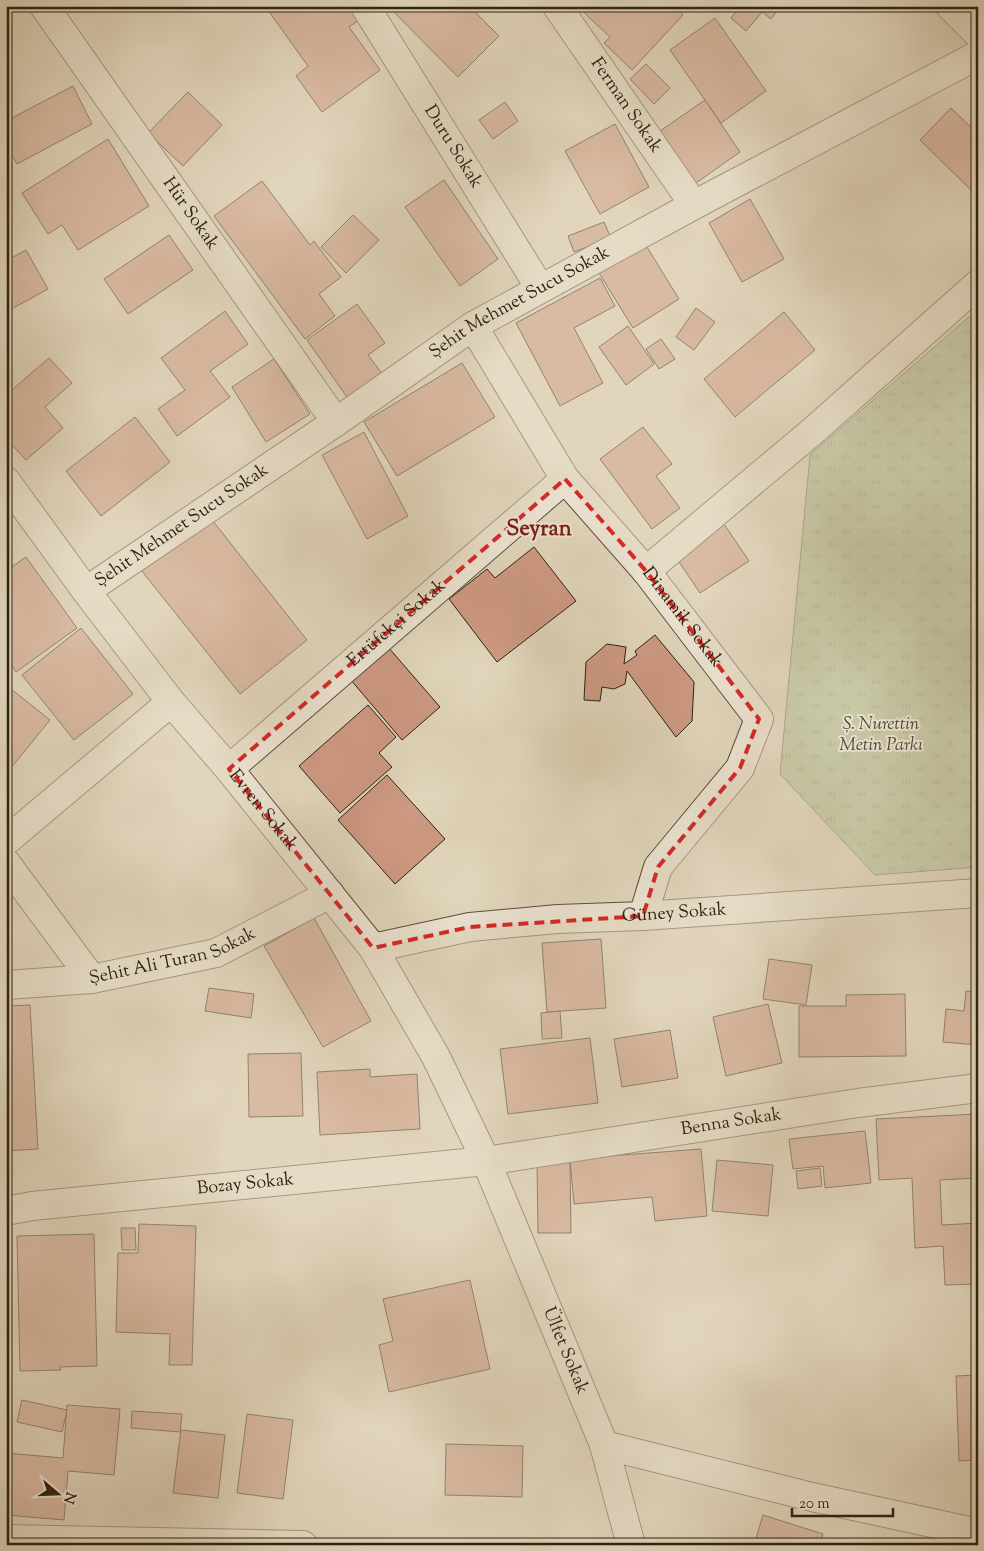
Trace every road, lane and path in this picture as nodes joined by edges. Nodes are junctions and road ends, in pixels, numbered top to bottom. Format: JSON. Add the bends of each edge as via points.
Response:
{"nodes":[{"id":1,"x":44,"y":6,"type":"edge"},
{"id":2,"x":365,"y":6,"type":"edge"},
{"id":3,"x":557,"y":6,"type":"edge"},
{"id":4,"x":950,"y":6,"type":"edge"},
{"id":5,"x":978,"y":34,"type":"edge"},
{"id":6,"x":978,"y":55,"type":"edge"},
{"id":7,"x":694,"y":205,"type":"junction"},
{"id":8,"x":978,"y":284,"type":"edge"},
{"id":9,"x":540,"y":288,"type":"junction"},
{"id":10,"x":473,"y":326,"type":"junction"},
{"id":11,"x":336,"y":422,"type":"junction"},
{"id":12,"x":565,"y":479,"type":"junction"},
{"id":13,"x":6,"y":481,"type":"edge"},
{"id":14,"x":646,"y":571,"type":"junction"},
{"id":15,"x":86,"y":592,"type":"junction"},
{"id":16,"x":170,"y":702,"type":"junction"},
{"id":17,"x":229,"y":769,"type":"junction"},
{"id":18,"x":6,"y":841,"type":"edge"},
{"id":19,"x":6,"y":863,"type":"edge"},
{"id":20,"x":978,"y":893,"type":"edge"},
{"id":21,"x":330,"y":894,"type":"junction"},
{"id":22,"x":643,"y":916,"type":"junction"},
{"id":23,"x":373,"y":948,"type":"junction"},
{"id":24,"x":92,"y":979,"type":"junction"},
{"id":25,"x":6,"y":986,"type":"edge"},
{"id":26,"x":978,"y":1088,"type":"edge"},
{"id":27,"x":486,"y":1161,"type":"junction"},
{"id":28,"x":6,"y":1211,"type":"edge"},
{"id":29,"x":604,"y":1445,"type":"junction"},
{"id":30,"x":978,"y":1533,"type":"edge"},
{"id":31,"x":24,"y":1541,"type":"edge"},
{"id":32,"x":303,"y":1545,"type":"edge"},
{"id":33,"x":631,"y":1545,"type":"edge"}],
"edges":[{"from":1,"to":11,"type":"street","name":"Hür Sokak"},
{"from":2,"to":9,"type":"street","name":"Duru Sokak"},
{"from":3,"to":7,"type":"street","name":"Ferman Sokak"},
{"from":4,"to":5,"type":"street"},
{"from":6,"to":7,"type":"street","name":"Şehit Mehmet Sucu Sokak"},
{"from":7,"to":9,"type":"street","name":"Şehit Mehmet Sucu Sokak"},
{"from":8,"to":14,"type":"street","via":[[813,431]]},
{"from":9,"to":10,"type":"street","name":"Şehit Mehmet Sucu Sokak"},
{"from":10,"to":11,"type":"street","name":"Şehit Mehmet Sucu Sokak"},
{"from":10,"to":12,"type":"street","name":"Dinamik Sokak"},
{"from":11,"to":15,"type":"street","name":"Şehit Mehmet Sucu Sokak"},
{"from":12,"to":14,"type":"street","name":"Dinamik Sokak"},
{"from":12,"to":17,"type":"street","name":"Ertüfekçi Sokak"},
{"from":13,"to":15,"type":"street","name":"Evren Sokak"},
{"from":14,"to":22,"type":"street","name":"Dinamik Sokak","via":[[759,719],[740,768],[658,867]]},
{"from":15,"to":16,"type":"street","name":"Evren Sokak"},
{"from":16,"to":17,"type":"street","name":"Evren Sokak"},
{"from":16,"to":18,"type":"street"},
{"from":17,"to":21,"type":"street","name":"Evren Sokak"},
{"from":19,"to":24,"type":"street"},
{"from":20,"to":22,"type":"street","name":"Güney Sokak"},
{"from":21,"to":23,"type":"street","name":"Evren Sokak"},
{"from":21,"to":24,"type":"street","name":"Şehit Ali Turan Sokak","via":[[216,953]]},
{"from":22,"to":23,"type":"street","name":"Güney Sokak","via":[[470,927]]},
{"from":23,"to":27,"type":"street","name":"Evren Sokak","via":[[436,1056]]},
{"from":24,"to":25,"type":"street","name":"Şehit Ali Turan Sokak"},
{"from":26,"to":27,"type":"street","name":"Benna Sokak","via":[[858,1103]]},
{"from":27,"to":28,"type":"street","name":"Bozay Sokak"},
{"from":27,"to":29,"type":"street","name":"Ülfet Sokak"},
{"from":29,"to":30,"type":"street","via":[[812,1497]]},
{"from":29,"to":33,"type":"street","name":"Ülfet Sokak"},
{"from":31,"to":32,"type":"street"}]}
